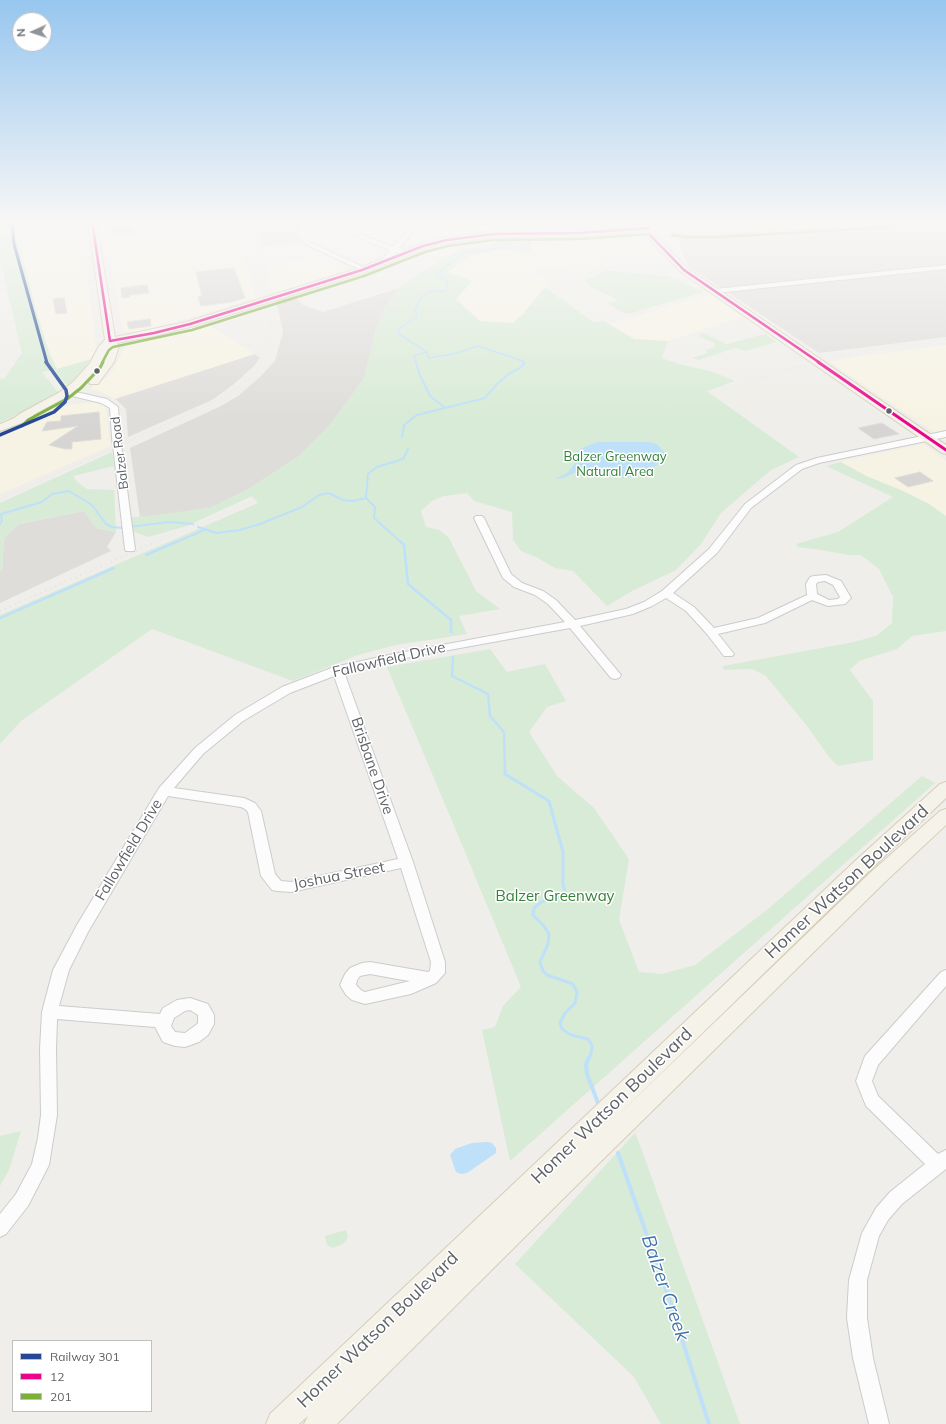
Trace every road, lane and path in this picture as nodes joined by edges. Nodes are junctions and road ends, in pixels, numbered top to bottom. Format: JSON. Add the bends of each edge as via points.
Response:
{"nodes":[{"id":1,"x":104,"y":287,"type":"edge"},
{"id":2,"x":303,"y":287,"type":"edge"},
{"id":3,"x":710,"y":287,"type":"edge"},
{"id":4,"x":749,"y":287,"type":"edge"},
{"id":5,"x":715,"y":291,"type":"junction"},
{"id":6,"x":109,"y":330,"type":"junction"},
{"id":7,"x":146,"y":334,"type":"junction"},
{"id":8,"x":110,"y":341,"type":"junction"},
{"id":9,"x":77,"y":391,"type":"junction"},
{"id":10,"x":0,"y":428,"type":"edge"},
{"id":11,"x":946,"y":434,"type":"edge"},
{"id":12,"x":928,"y":437,"type":"junction"},
{"id":13,"x":946,"y":450,"type":"edge"},
{"id":14,"x":479,"y":518,"type":"dead end"},
{"id":15,"x":130,"y":549,"type":"dead end"},
{"id":16,"x":666,"y":593,"type":"junction"},
{"id":17,"x":812,"y":596,"type":"dead end"},
{"id":18,"x":572,"y":624,"type":"junction"},
{"id":19,"x":711,"y":632,"type":"junction"},
{"id":20,"x":728,"y":654,"type":"dead end"},
{"id":21,"x":338,"y":670,"type":"junction"},
{"id":22,"x":616,"y":674,"type":"dead end"},
{"id":23,"x":946,"y":788,"type":"edge"},
{"id":24,"x":164,"y":791,"type":"junction"},
{"id":25,"x":946,"y":815,"type":"edge"},
{"id":26,"x":406,"y":862,"type":"junction"},
{"id":27,"x":946,"y":976,"type":"edge"},
{"id":28,"x":431,"y":979,"type":"dead end"},
{"id":29,"x":50,"y":1012,"type":"junction"},
{"id":30,"x":164,"y":1021,"type":"dead end"},
{"id":31,"x":941,"y":1162,"type":"edge"},
{"id":32,"x":0,"y":1228,"type":"edge"},
{"id":33,"x":280,"y":1424,"type":"edge"},
{"id":34,"x":318,"y":1424,"type":"edge"},
{"id":35,"x":880,"y":1424,"type":"edge"}],
"edges":[{"from":1,"to":6,"type":"main road"},
{"from":2,"to":7,"type":"main road","via":[[190,324]]},
{"from":3,"to":5,"type":"main road"},
{"from":4,"to":5,"type":"street"},
{"from":5,"to":12,"type":"main road"},
{"from":6,"to":7,"type":"main road","via":[[126,334]]},
{"from":6,"to":8,"type":"main road"},
{"from":7,"to":8,"type":"main road"},
{"from":8,"to":9,"type":"main road","via":[[104,346]]},
{"from":8,"to":9,"type":"main road","via":[[114,346],[102,373]]},
{"from":9,"to":10,"type":"main road","via":[[36,414]]},
{"from":9,"to":15,"type":"street","name":"Balzer Road","via":[[114,407]]},
{"from":11,"to":12,"type":"street","name":"Fallowfield Drive"},
{"from":12,"to":13,"type":"main road"},
{"from":12,"to":16,"type":"street","name":"Fallowfield Drive","via":[[817,461],[799,468],[748,506],[713,551]]},
{"from":14,"to":18,"type":"street","via":[[507,576],[518,585],[547,598]]},
{"from":16,"to":18,"type":"street","name":"Fallowfield Drive","via":[[629,612]]},
{"from":16,"to":19,"type":"street","via":[[690,609]]},
{"from":17,"to":19,"type":"street","via":[[761,621]]},
{"from":18,"to":21,"type":"street","name":"Fallowfield Drive"},
{"from":18,"to":22,"type":"street"},
{"from":19,"to":20,"type":"street"},
{"from":21,"to":24,"type":"street","name":"Fallowfield Drive","via":[[286,690],[239,718],[199,751]]},
{"from":21,"to":26,"type":"street","name":"Brisbane Drive"},
{"from":23,"to":33,"type":"main road","name":"Homer Watson Boulevard"},
{"from":24,"to":26,"type":"street","name":"Joshua Street","via":[[250,806],[254,811],[268,876],[277,886],[291,887]]},
{"from":24,"to":29,"type":"street","name":"Fallowfield Drive","via":[[82,929],[61,970]]},
{"from":25,"to":34,"type":"main road","name":"Homer Watson Boulevard","via":[[878,877]]},
{"from":26,"to":28,"type":"street","name":"Brisbane Drive","via":[[438,962],[437,973]]},
{"from":27,"to":31,"type":"street","via":[[871,1061],[864,1081],[872,1101]]},
{"from":29,"to":30,"type":"street"},
{"from":29,"to":32,"type":"street","name":"Fallowfield Drive","via":[[49,1115],[40,1164],[22,1200]]},
{"from":31,"to":35,"type":"street","via":[[896,1198],[882,1214],[871,1233],[858,1280],[857,1318],[863,1358]]}]}
